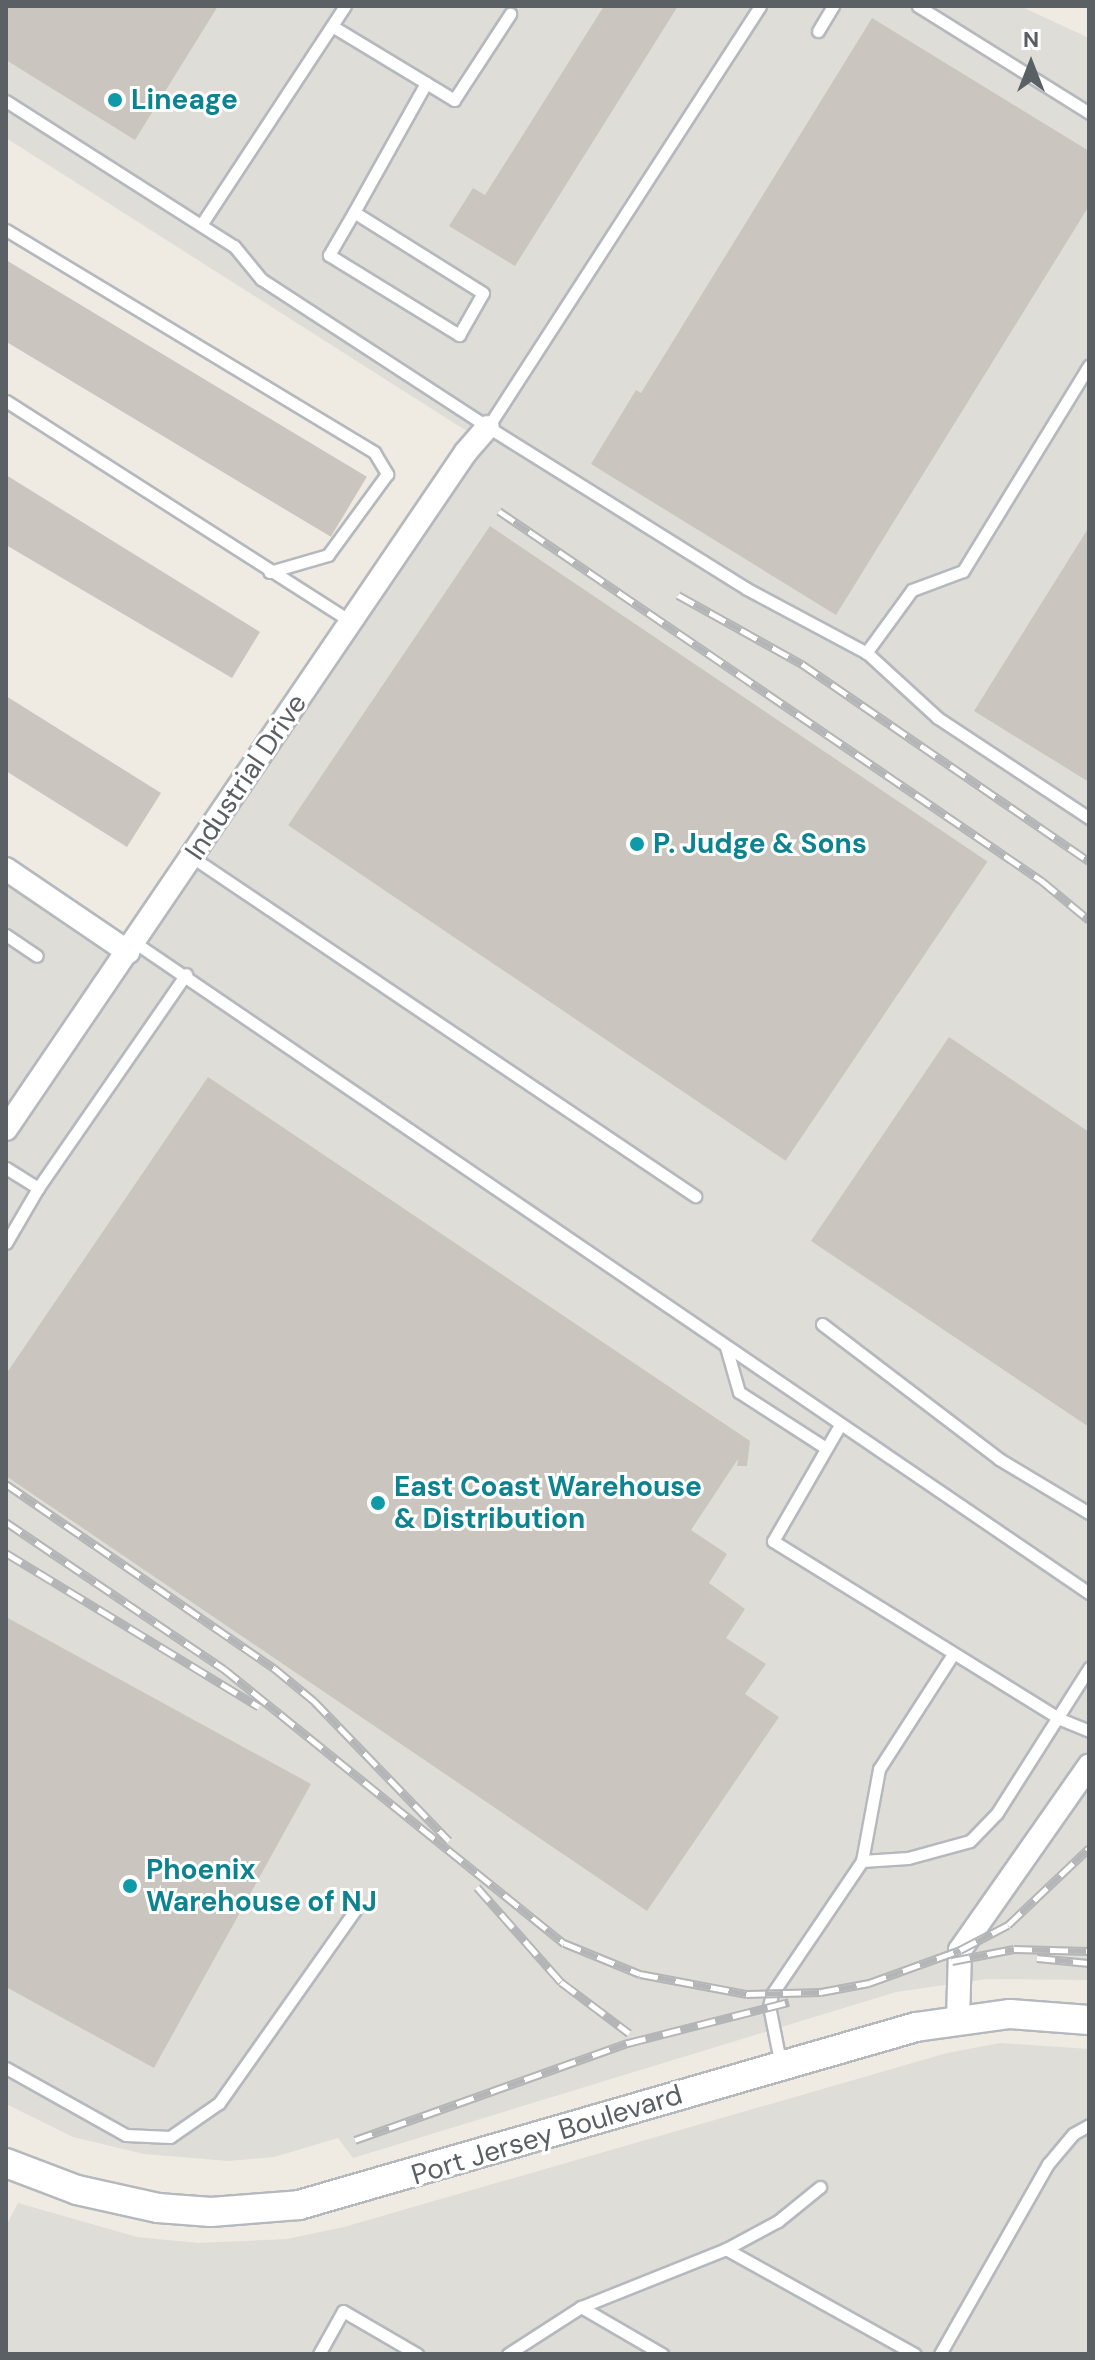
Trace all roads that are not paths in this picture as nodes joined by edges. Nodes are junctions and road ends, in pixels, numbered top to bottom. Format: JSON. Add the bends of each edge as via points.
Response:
{"nodes":[{"id":1,"x":345,"y":6,"type":"edge"},
{"id":2,"x":760,"y":6,"type":"edge"},
{"id":3,"x":833,"y":6,"type":"edge"},
{"id":4,"x":918,"y":6,"type":"edge"},
{"id":5,"x":510,"y":14,"type":"dead end"},
{"id":6,"x":332,"y":26,"type":"junction"},
{"id":7,"x":818,"y":31,"type":"dead end"},
{"id":8,"x":426,"y":83,"type":"junction"},
{"id":9,"x":6,"y":101,"type":"edge"},
{"id":10,"x":1089,"y":113,"type":"edge"},
{"id":11,"x":354,"y":212,"type":"junction"},
{"id":12,"x":201,"y":225,"type":"junction"},
{"id":13,"x":6,"y":230,"type":"edge"},
{"id":14,"x":1089,"y":365,"type":"edge"},
{"id":15,"x":6,"y":401,"type":"edge"},
{"id":16,"x":488,"y":427,"type":"junction"},
{"id":17,"x":269,"y":572,"type":"junction"},
{"id":18,"x":351,"y":622,"type":"junction"},
{"id":19,"x":866,"y":653,"type":"junction"},
{"id":20,"x":1089,"y":818,"type":"edge"},
{"id":21,"x":192,"y":857,"type":"junction"},
{"id":22,"x":6,"y":869,"type":"edge"},
{"id":23,"x":6,"y":935,"type":"edge"},
{"id":24,"x":131,"y":947,"type":"junction"},
{"id":25,"x":37,"y":956,"type":"dead end"},
{"id":26,"x":186,"y":974,"type":"junction"},
{"id":27,"x":6,"y":1129,"type":"edge"},
{"id":28,"x":6,"y":1168,"type":"edge"},
{"id":29,"x":38,"y":1188,"type":"junction"},
{"id":30,"x":695,"y":1196,"type":"dead end"},
{"id":31,"x":6,"y":1243,"type":"edge"},
{"id":32,"x":822,"y":1324,"type":"dead end"},
{"id":33,"x":726,"y":1347,"type":"junction"},
{"id":34,"x":840,"y":1425,"type":"junction"},
{"id":35,"x":826,"y":1448,"type":"junction"},
{"id":36,"x":1089,"y":1513,"type":"edge"},
{"id":37,"x":1089,"y":1593,"type":"edge"},
{"id":38,"x":953,"y":1654,"type":"junction"},
{"id":39,"x":1089,"y":1668,"type":"edge"},
{"id":40,"x":1060,"y":1719,"type":"junction"},
{"id":41,"x":1089,"y":1731,"type":"edge"},
{"id":42,"x":1089,"y":1766,"type":"edge"},
{"id":43,"x":862,"y":1861,"type":"junction"},
{"id":44,"x":356,"y":1909,"type":"dead end"},
{"id":45,"x":958,"y":2019,"type":"junction"},
{"id":46,"x":1089,"y":2020,"type":"edge"},
{"id":47,"x":781,"y":2066,"type":"junction"},
{"id":48,"x":6,"y":2068,"type":"edge"},
{"id":49,"x":1089,"y":2125,"type":"edge"},
{"id":50,"x":6,"y":2163,"type":"edge"},
{"id":51,"x":820,"y":2187,"type":"dead end"},
{"id":52,"x":726,"y":2249,"type":"junction"},
{"id":53,"x":581,"y":2307,"type":"junction"},
{"id":54,"x":319,"y":2354,"type":"edge"},
{"id":55,"x":417,"y":2354,"type":"edge"},
{"id":56,"x":508,"y":2354,"type":"edge"},
{"id":57,"x":662,"y":2354,"type":"edge"},
{"id":58,"x":915,"y":2354,"type":"edge"},
{"id":59,"x":940,"y":2354,"type":"edge"}],
"edges":[{"from":1,"to":6,"type":"lane"},
{"from":2,"to":16,"type":"lane"},
{"from":3,"to":7,"type":"lane"},
{"from":4,"to":10,"type":"lane"},
{"from":5,"to":8,"type":"lane","via":[[454,100]]},
{"from":6,"to":8,"type":"lane"},
{"from":6,"to":12,"type":"lane"},
{"from":8,"to":11,"type":"lane"},
{"from":9,"to":12,"type":"lane"},
{"from":11,"to":11,"type":"lane","via":[[483,293],[459,335],[329,255]]},
{"from":12,"to":16,"type":"lane","via":[[234,246],[261,279]]},
{"from":13,"to":17,"type":"lane","via":[[374,452],[387,474],[328,555]]},
{"from":14,"to":19,"type":"lane","via":[[963,571],[912,590]]},
{"from":15,"to":17,"type":"lane"},
{"from":16,"to":18,"type":"street","name":"Industrial Drive"},
{"from":16,"to":19,"type":"lane","via":[[747,589]]},
{"from":17,"to":18,"type":"lane"},
{"from":18,"to":21,"type":"street","name":"Industrial Drive"},
{"from":19,"to":20,"type":"lane","via":[[938,718]]},
{"from":21,"to":24,"type":"street","name":"Industrial Drive"},
{"from":21,"to":30,"type":"lane"},
{"from":22,"to":24,"type":"street"},
{"from":23,"to":25,"type":"lane"},
{"from":24,"to":26,"type":"lane"},
{"from":24,"to":27,"type":"street","name":"Industrial Drive"},
{"from":26,"to":29,"type":"lane"},
{"from":26,"to":33,"type":"lane"},
{"from":28,"to":29,"type":"lane"},
{"from":29,"to":31,"type":"lane"},
{"from":32,"to":36,"type":"lane","via":[[999,1459]]},
{"from":33,"to":34,"type":"lane"},
{"from":33,"to":35,"type":"lane","via":[[739,1392]]},
{"from":34,"to":35,"type":"lane"},
{"from":34,"to":37,"type":"lane"},
{"from":35,"to":38,"type":"lane","via":[[773,1541]]},
{"from":38,"to":40,"type":"lane"},
{"from":38,"to":43,"type":"lane","via":[[879,1769]]},
{"from":39,"to":40,"type":"lane"},
{"from":40,"to":41,"type":"lane"},
{"from":40,"to":43,"type":"lane","via":[[997,1813],[970,1841],[908,1858]]},
{"from":42,"to":45,"type":"street","via":[[960,1950]]},
{"from":43,"to":47,"type":"lane","via":[[772,1994],[769,2006]]},
{"from":44,"to":48,"type":"lane","via":[[219,2103],[170,2137],[126,2135]]},
{"from":45,"to":46,"type":"street","name":"Port Jersey Boulevard","via":[[1010,2014]]},
{"from":45,"to":47,"type":"street","name":"Port Jersey Boulevard"},
{"from":47,"to":50,"type":"street","name":"Port Jersey Boulevard","via":[[359,2191],[271,2209],[211,2212],[130,2203]]},
{"from":49,"to":59,"type":"lane","via":[[1073,2134],[1048,2164]]},
{"from":51,"to":52,"type":"lane","via":[[778,2221]]},
{"from":52,"to":53,"type":"lane"},
{"from":52,"to":58,"type":"lane"},
{"from":53,"to":56,"type":"lane"},
{"from":53,"to":57,"type":"lane"},
{"from":54,"to":55,"type":"lane","via":[[343,2311]]}]}
